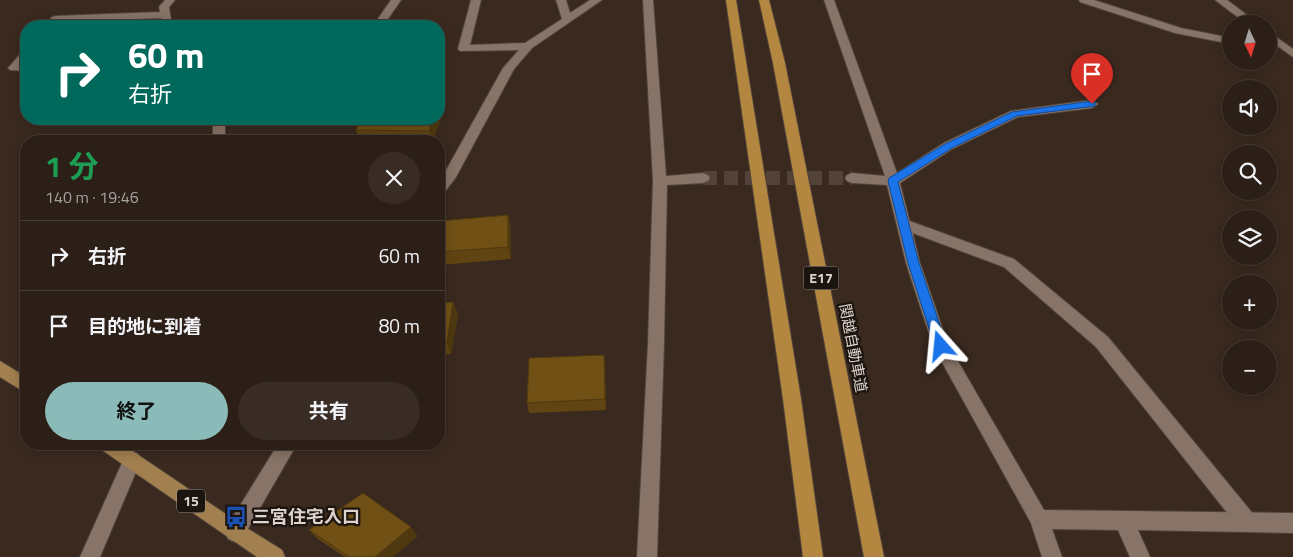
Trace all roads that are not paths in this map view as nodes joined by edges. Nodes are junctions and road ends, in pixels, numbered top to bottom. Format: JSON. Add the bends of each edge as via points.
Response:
{"nodes":[{"id":1,"x":170,"y":0,"type":"edge"},
{"id":2,"x":396,"y":0,"type":"edge"},
{"id":3,"x":476,"y":0,"type":"edge"},
{"id":4,"x":561,"y":0,"type":"edge"},
{"id":5,"x":597,"y":0,"type":"edge"},
{"id":6,"x":648,"y":0,"type":"edge"},
{"id":7,"x":731,"y":0,"type":"edge"},
{"id":8,"x":764,"y":0,"type":"edge"},
{"id":9,"x":828,"y":0,"type":"edge"},
{"id":10,"x":1084,"y":0,"type":"edge"},
{"id":11,"x":1220,"y":0,"type":"edge"},
{"id":12,"x":1241,"y":15,"type":"edge"},
{"id":13,"x":567,"y":19,"type":"junction"},
{"id":14,"x":55,"y":20,"type":"edge"},
{"id":15,"x":111,"y":20,"type":"edge"},
{"id":16,"x":166,"y":20,"type":"edge"},
{"id":17,"x":382,"y":20,"type":"edge"},
{"id":18,"x":1278,"y":38,"type":"edge"},
{"id":19,"x":1222,"y":39,"type":"edge"},
{"id":20,"x":1278,"y":41,"type":"edge"},
{"id":21,"x":1293,"y":42,"type":"edge"},
{"id":22,"x":528,"y":46,"type":"junction"},
{"id":23,"x":1278,"y":51,"type":"edge"},
{"id":24,"x":1293,"y":54,"type":"edge"},
{"id":25,"x":20,"y":61,"type":"edge"},
{"id":26,"x":20,"y":68,"type":"edge"},
{"id":27,"x":1092,"y":104,"type":"dead end"},
{"id":28,"x":703,"y":178,"type":"tunnel mouth"},
{"id":29,"x":852,"y":178,"type":"tunnel mouth"},
{"id":30,"x":660,"y":180,"type":"junction"},
{"id":31,"x":445,"y":181,"type":"edge"},
{"id":32,"x":893,"y":181,"type":"junction"},
{"id":33,"x":904,"y":224,"type":"junction"},
{"id":34,"x":0,"y":368,"type":"edge"},
{"id":35,"x":20,"y":382,"type":"edge"},
{"id":36,"x":117,"y":450,"type":"edge"},
{"id":37,"x":284,"y":450,"type":"edge"},
{"id":38,"x":132,"y":460,"type":"junction"},
{"id":39,"x":1039,"y":519,"type":"junction"},
{"id":40,"x":1123,"y":520,"type":"junction"},
{"id":41,"x":1247,"y":522,"type":"junction"},
{"id":42,"x":1293,"y":523,"type":"edge"},
{"id":43,"x":235,"y":532,"type":"junction"},
{"id":44,"x":90,"y":557,"type":"edge"},
{"id":45,"x":275,"y":557,"type":"edge"},
{"id":46,"x":647,"y":557,"type":"edge"},
{"id":47,"x":813,"y":557,"type":"edge"},
{"id":48,"x":874,"y":557,"type":"edge"},
{"id":49,"x":1052,"y":557,"type":"edge"},
{"id":50,"x":1140,"y":557,"type":"edge"}],
"edges":[{"from":1,"to":16,"type":"street","via":[[164,7]]},
{"from":2,"to":17,"type":"street"},
{"from":3,"to":22,"type":"street","via":[[464,49]]},
{"from":4,"to":13,"type":"street"},
{"from":5,"to":13,"type":"street"},
{"from":6,"to":30,"type":"street"},
{"from":7,"to":47,"type":"highway"},
{"from":8,"to":48,"type":"highway","name":"関越自動車道","number":"E17","via":[[779,63]]},
{"from":9,"to":32,"type":"street"},
{"from":10,"to":19,"type":"street","via":[[1179,30]]},
{"from":11,"to":12,"type":"street"},
{"from":13,"to":22,"type":"street"},
{"from":14,"to":15,"type":"street"},
{"from":18,"to":21,"type":"street"},
{"from":20,"to":24,"type":"street"},
{"from":22,"to":31,"type":"street","via":[[509,68]]},
{"from":23,"to":24,"type":"street"},
{"from":25,"to":26,"type":"street","via":[[14,68]]},
{"from":27,"to":32,"type":"street","via":[[1015,114],[948,146]]},
{"from":28,"to":30,"type":"street"},
{"from":29,"to":32,"type":"street"},
{"from":30,"to":46,"type":"street"},
{"from":32,"to":33,"type":"street"},
{"from":33,"to":39,"type":"street","via":[[913,263],[941,346]]},
{"from":33,"to":41,"type":"street","via":[[1010,263],[1102,342]]},
{"from":34,"to":35,"type":"main road"},
{"from":36,"to":38,"type":"main road","number":"15"},
{"from":37,"to":43,"type":"street"},
{"from":38,"to":43,"type":"main road","number":"15"},
{"from":38,"to":44,"type":"street"},
{"from":39,"to":40,"type":"street"},
{"from":39,"to":49,"type":"street"},
{"from":40,"to":41,"type":"street"},
{"from":40,"to":50,"type":"street"},
{"from":41,"to":42,"type":"street"},
{"from":43,"to":45,"type":"main road","number":"15"}]}
